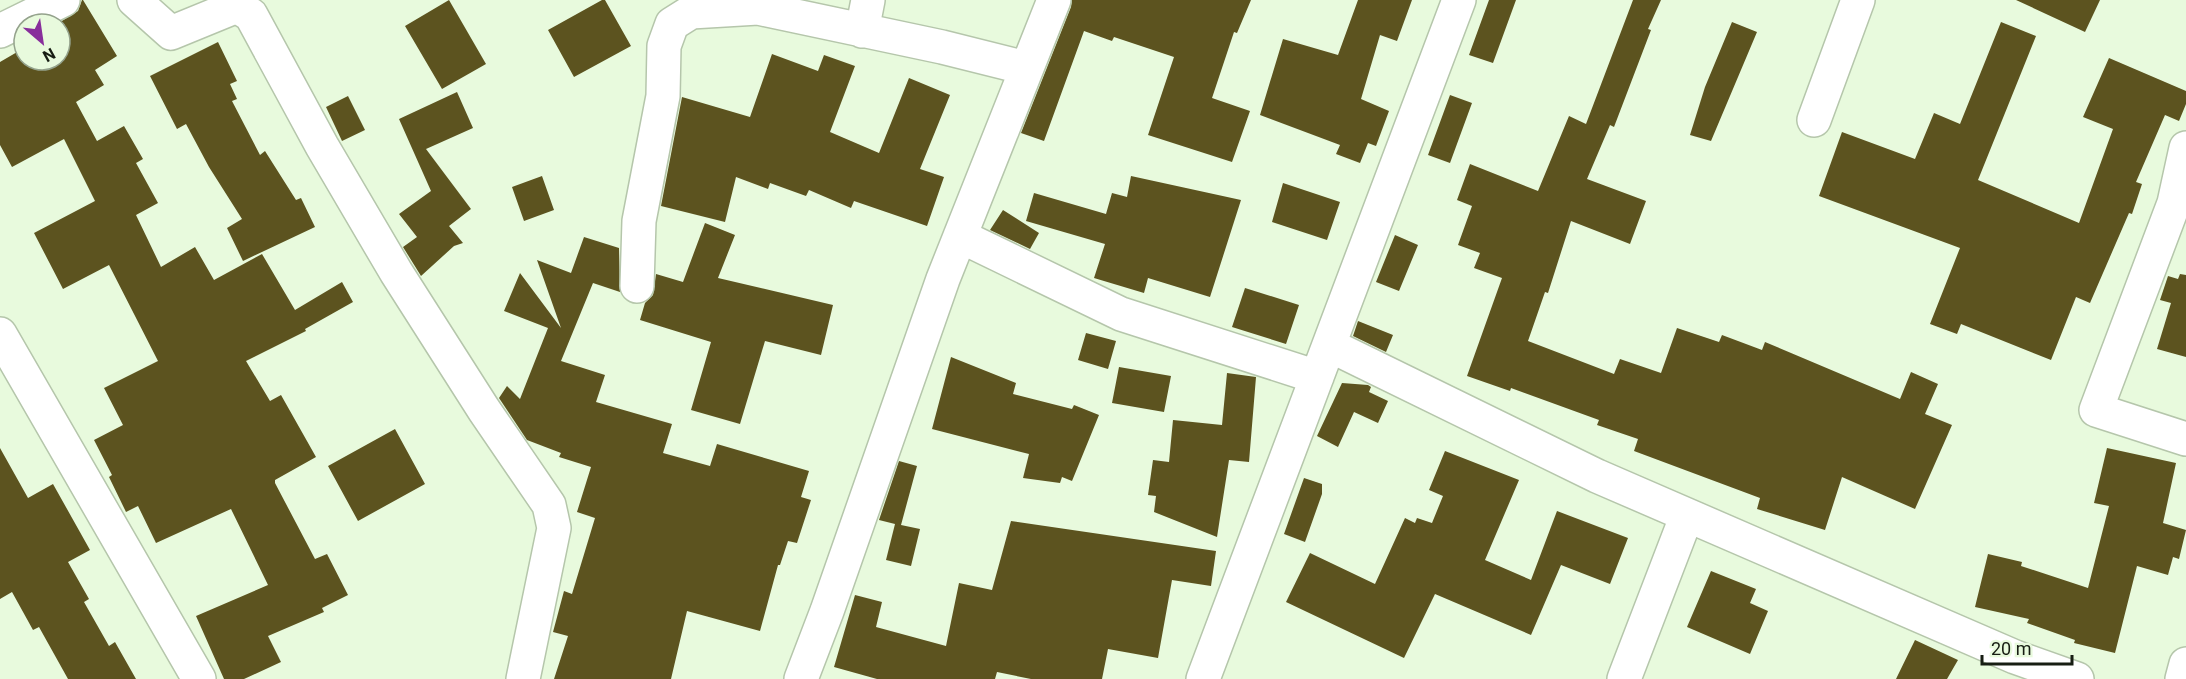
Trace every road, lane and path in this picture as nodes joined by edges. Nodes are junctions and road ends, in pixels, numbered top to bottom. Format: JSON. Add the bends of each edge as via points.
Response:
{"nodes":[{"id":1,"x":63,"y":0,"type":"edge"},
{"id":2,"x":134,"y":0,"type":"edge"},
{"id":3,"x":1054,"y":0,"type":"edge"},
{"id":4,"x":1459,"y":0,"type":"edge"},
{"id":5,"x":1858,"y":0,"type":"edge"},
{"id":6,"x":666,"y":12,"type":"edge"},
{"id":7,"x":865,"y":16,"type":"edge"},
{"id":8,"x":0,"y":31,"type":"edge"},
{"id":9,"x":1026,"y":68,"type":"junction"},
{"id":10,"x":1814,"y":120,"type":"dead end"},
{"id":11,"x":2186,"y":148,"type":"edge"},
{"id":12,"x":960,"y":236,"type":"junction"},
{"id":13,"x":637,"y":286,"type":"dead end"},
{"id":14,"x":0,"y":334,"type":"edge"},
{"id":15,"x":1329,"y":345,"type":"junction"},
{"id":16,"x":1317,"y":378,"type":"junction"},
{"id":17,"x":11,"y":379,"type":"edge"},
{"id":18,"x":2186,"y":439,"type":"edge"},
{"id":19,"x":1687,"y":515,"type":"junction"},
{"id":20,"x":2186,"y":664,"type":"edge"},
{"id":21,"x":2011,"y":668,"type":"edge"},
{"id":22,"x":199,"y":679,"type":"edge"},
{"id":23,"x":524,"y":679,"type":"edge"},
{"id":24,"x":801,"y":679,"type":"edge"},
{"id":25,"x":1203,"y":679,"type":"edge"},
{"id":26,"x":1624,"y":679,"type":"edge"},
{"id":27,"x":2077,"y":679,"type":"edge"},
{"id":28,"x":2182,"y":679,"type":"edge"}],
"edges":[{"from":1,"to":8,"type":"street"},
{"from":2,"to":23,"type":"street","via":[[171,33],[237,6],[251,15],[396,272],[549,505],[554,528]]},
{"from":3,"to":9,"type":"street"},
{"from":4,"to":15,"type":"street"},
{"from":5,"to":10,"type":"street"},
{"from":6,"to":7,"type":"street","via":[[758,8]]},
{"from":6,"to":13,"type":"street","via":[[663,96],[639,221]]},
{"from":7,"to":9,"type":"street","via":[[942,47]]},
{"from":9,"to":12,"type":"street"},
{"from":11,"to":18,"type":"street","via":[[2174,203],[2096,410]]},
{"from":12,"to":16,"type":"street","via":[[1121,314]]},
{"from":12,"to":24,"type":"street"},
{"from":14,"to":17,"type":"street"},
{"from":15,"to":16,"type":"street"},
{"from":15,"to":19,"type":"street","via":[[1597,476]]},
{"from":16,"to":25,"type":"street"},
{"from":17,"to":22,"type":"street"},
{"from":19,"to":21,"type":"street"},
{"from":19,"to":26,"type":"street"},
{"from":20,"to":28,"type":"street"},
{"from":21,"to":27,"type":"street"}]}
